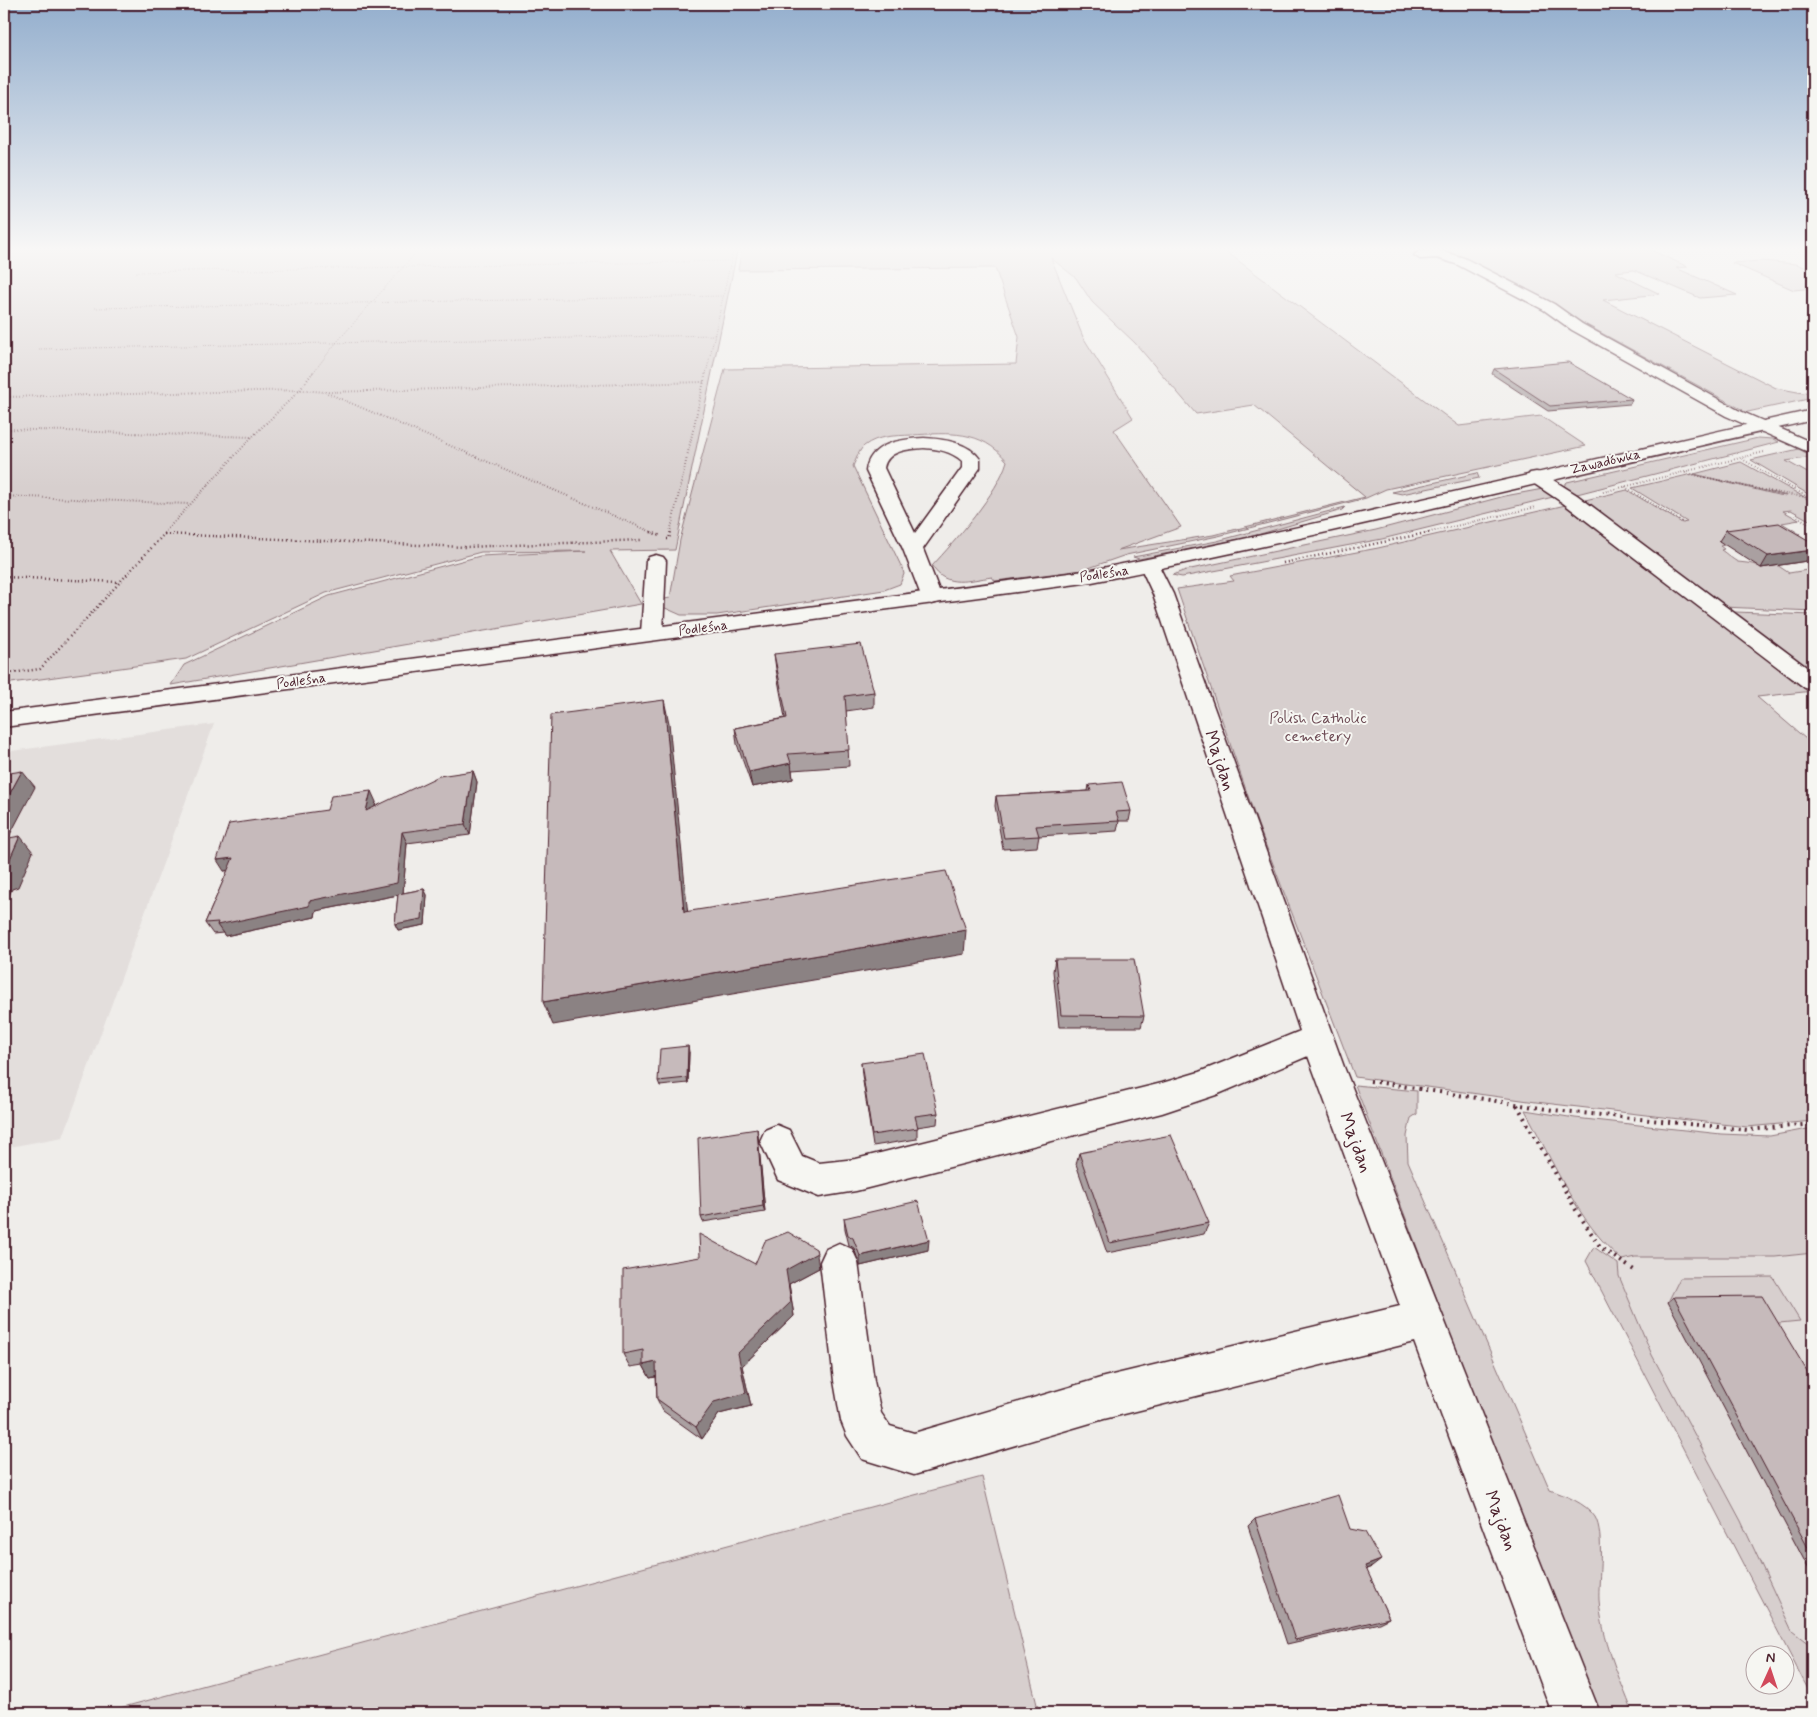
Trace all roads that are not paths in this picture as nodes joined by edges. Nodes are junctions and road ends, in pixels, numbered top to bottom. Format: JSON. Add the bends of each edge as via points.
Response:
{"nodes":[{"id":1,"x":1576,"y":327,"type":"edge"},
{"id":2,"x":1813,"y":415,"type":"edge"},
{"id":3,"x":1762,"y":426,"type":"junction"},
{"id":4,"x":1808,"y":446,"type":"edge"},
{"id":5,"x":1536,"y":477,"type":"junction"},
{"id":6,"x":1397,"y":510,"type":"joint"},
{"id":7,"x":913,"y":549,"type":"junction"},
{"id":8,"x":656,"y":561,"type":"dead end"},
{"id":9,"x":1150,"y":566,"type":"junction"},
{"id":10,"x":932,"y":598,"type":"junction"},
{"id":11,"x":652,"y":633,"type":"junction"},
{"id":12,"x":1813,"y":683,"type":"edge"},
{"id":13,"x":4,"y":720,"type":"edge"},
{"id":14,"x":1318,"y":1038,"type":"junction"},
{"id":15,"x":777,"y":1141,"type":"dead end"},
{"id":16,"x":839,"y":1262,"type":"dead end"},
{"id":17,"x":1425,"y":1320,"type":"junction"},
{"id":18,"x":1576,"y":1713,"type":"edge"}],
"edges":[{"from":1,"to":3,"type":"main road","via":[[1732,413]]},
{"from":2,"to":3,"type":"main road","name":"Zawadówka"},
{"from":3,"to":4,"type":"main road"},
{"from":3,"to":5,"type":"main road","name":"Zawadówka"},
{"from":5,"to":6,"type":"main road","name":"Zawadówka"},
{"from":5,"to":12,"type":"main road","via":[[1570,499]]},
{"from":6,"to":9,"type":"main road","name":"Podleśna"},
{"from":7,"to":7,"type":"main road","via":[[971,468],[971,459],[964,451],[952,446],[915,444],[898,446],[877,461],[875,471]]},
{"from":7,"to":10,"type":"main road"},
{"from":8,"to":11,"type":"main road"},
{"from":9,"to":10,"type":"main road","name":"Podleśna"},
{"from":9,"to":14,"type":"main road","name":"Majdan","via":[[1163,594]]},
{"from":10,"to":11,"type":"main road","name":"Podleśna"},
{"from":11,"to":13,"type":"main road","name":"Podleśna"},
{"from":14,"to":15,"type":"main road","via":[[1204,1085],[1162,1098],[856,1175],[819,1180],[790,1168]]},
{"from":14,"to":17,"type":"main road","name":"Majdan"},
{"from":16,"to":17,"type":"main road","via":[[862,1421],[877,1444],[914,1454],[1104,1398]]},
{"from":17,"to":18,"type":"main road","name":"Majdan"}]}
